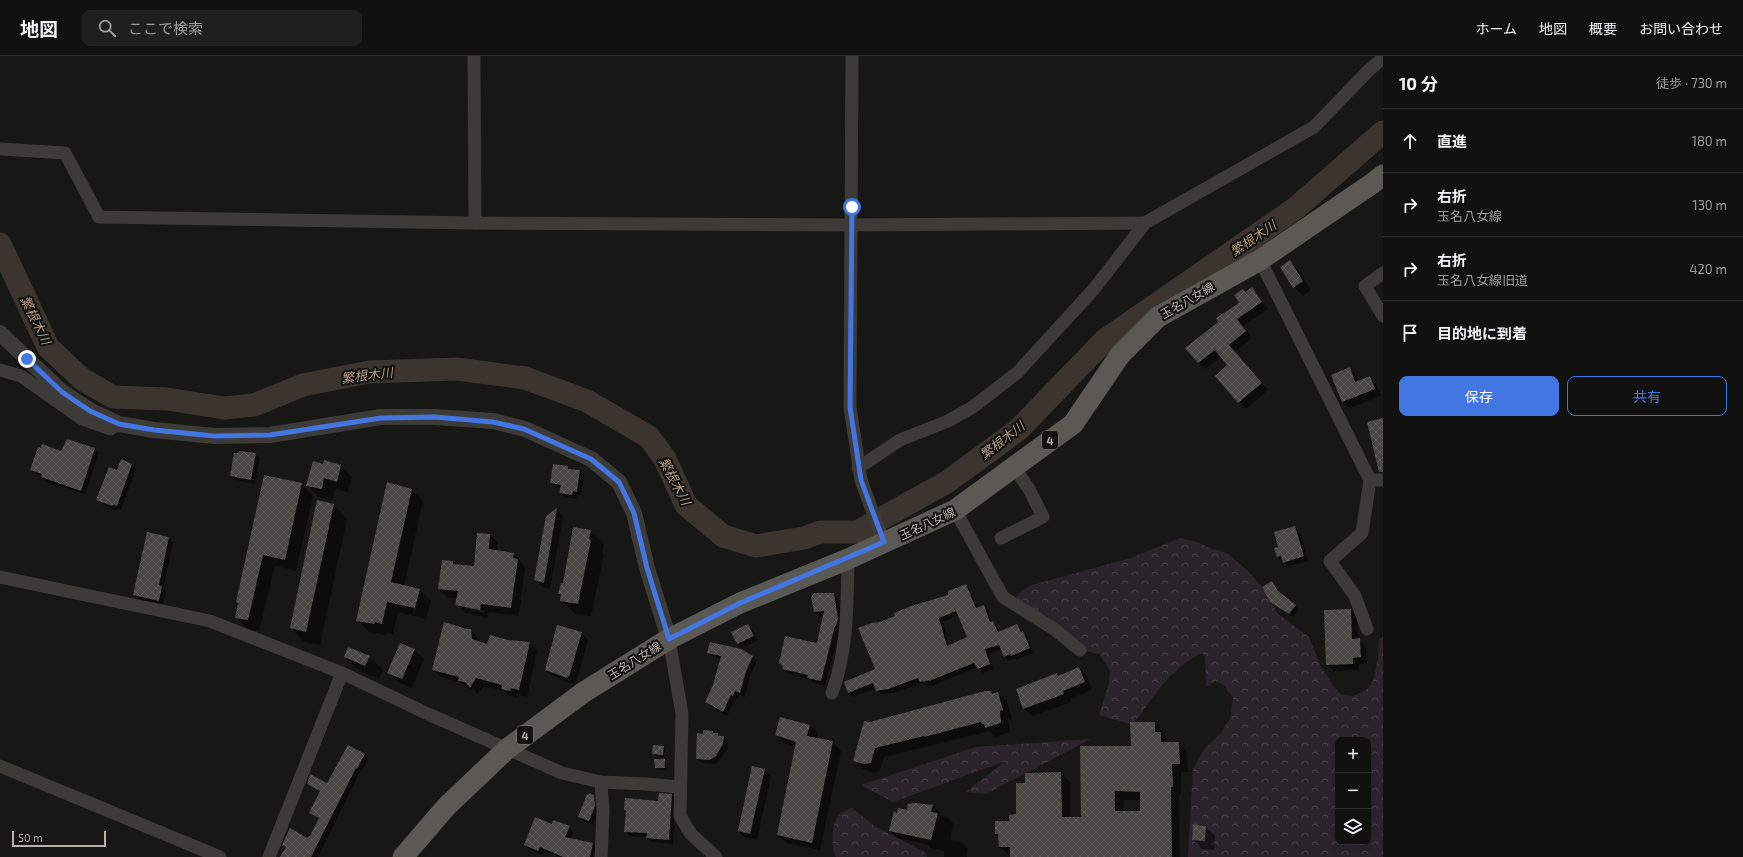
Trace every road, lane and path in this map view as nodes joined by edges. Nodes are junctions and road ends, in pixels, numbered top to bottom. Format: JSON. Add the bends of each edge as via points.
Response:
{"nodes":[{"id":1,"x":474,"y":56,"type":"edge"},
{"id":2,"x":852,"y":56,"type":"edge"},
{"id":3,"x":1383,"y":58,"type":"edge"},
{"id":4,"x":0,"y":148,"type":"edge"},
{"id":5,"x":1383,"y":175,"type":"edge"},
{"id":6,"x":475,"y":223,"type":"junction"},
{"id":7,"x":1145,"y":223,"type":"junction"},
{"id":8,"x":851,"y":225,"type":"junction"},
{"id":9,"x":1260,"y":260,"type":"junction"},
{"id":10,"x":1383,"y":273,"type":"edge"},
{"id":11,"x":1383,"y":316,"type":"edge"},
{"id":12,"x":0,"y":333,"type":"edge"},
{"id":13,"x":0,"y":343,"type":"edge"},
{"id":14,"x":27,"y":359,"type":"junction"},
{"id":15,"x":0,"y":370,"type":"edge"},
{"id":16,"x":119,"y":424,"type":"junction"},
{"id":17,"x":1014,"y":467,"type":"junction"},
{"id":18,"x":860,"y":474,"type":"junction"},
{"id":19,"x":1376,"y":480,"type":"edge"},
{"id":20,"x":955,"y":510,"type":"junction"},
{"id":21,"x":882,"y":536,"type":"junction"},
{"id":22,"x":1001,"y":538,"type":"dead end"},
{"id":23,"x":848,"y":559,"type":"junction"},
{"id":24,"x":0,"y":576,"type":"edge"},
{"id":25,"x":1367,"y":629,"type":"dead end"},
{"id":26,"x":669,"y":639,"type":"junction"},
{"id":27,"x":1080,"y":650,"type":"dead end"},
{"id":28,"x":342,"y":673,"type":"junction"},
{"id":29,"x":832,"y":693,"type":"dead end"},
{"id":30,"x":507,"y":749,"type":"junction"},
{"id":31,"x":0,"y":766,"type":"edge"},
{"id":32,"x":601,"y":782,"type":"junction"},
{"id":33,"x":680,"y":787,"type":"junction"},
{"id":34,"x":220,"y":857,"type":"edge"},
{"id":35,"x":269,"y":857,"type":"edge"},
{"id":36,"x":403,"y":857,"type":"edge"},
{"id":37,"x":601,"y":857,"type":"edge"},
{"id":38,"x":716,"y":857,"type":"edge"}],
"edges":[{"from":1,"to":6,"type":"street"},
{"from":2,"to":8,"type":"street"},
{"from":3,"to":7,"type":"street","via":[[1314,127]]},
{"from":4,"to":6,"type":"street","via":[[65,153],[99,217]]},
{"from":5,"to":9,"type":"main road","name":"玉名八女線","number":"4"},
{"from":6,"to":8,"type":"street"},
{"from":7,"to":8,"type":"street"},
{"from":7,"to":18,"type":"street","via":[[1094,289],[1018,372],[973,407],[948,421],[900,440]]},
{"from":8,"to":18,"type":"street","via":[[850,407]]},
{"from":9,"to":17,"type":"main road","name":"玉名八女線","number":"4","via":[[1158,316],[1120,355],[1073,424]]},
{"from":9,"to":19,"type":"street"},
{"from":10,"to":11,"type":"street","via":[[1365,286]]},
{"from":12,"to":14,"type":"street"},
{"from":13,"to":14,"type":"street"},
{"from":14,"to":16,"type":"street","via":[[62,392],[90,411]]},
{"from":15,"to":16,"type":"street","via":[[21,376],[82,419],[110,429]]},
{"from":16,"to":26,"type":"street","via":[[214,436],[270,435],[381,418],[435,417],[486,421],[524,429],[591,459],[619,482],[634,513],[647,568]]},
{"from":17,"to":20,"type":"main road","name":"玉名八女線","number":"4"},
{"from":17,"to":22,"type":"street","via":[[1043,517]]},
{"from":18,"to":21,"type":"street"},
{"from":19,"to":25,"type":"street","via":[[1362,533],[1330,561],[1355,596]]},
{"from":20,"to":21,"type":"main road","name":"玉名八女線","number":"4"},
{"from":20,"to":27,"type":"street","via":[[1003,597],[1054,629]]},
{"from":21,"to":23,"type":"main road","name":"玉名八女線","number":"4"},
{"from":23,"to":26,"type":"main road","name":"玉名八女線","number":"4","via":[[740,603]]},
{"from":23,"to":29,"type":"street","via":[[844,648]]},
{"from":24,"to":28,"type":"street","via":[[210,621]]},
{"from":26,"to":30,"type":"main road","name":"玉名八女線","number":"4","via":[[584,692]]},
{"from":26,"to":33,"type":"street","via":[[682,714]]},
{"from":28,"to":30,"type":"street"},
{"from":28,"to":35,"type":"street"},
{"from":30,"to":32,"type":"street","via":[[562,773]]},
{"from":30,"to":36,"type":"main road","name":"玉名八女線","number":"4","via":[[446,807]]},
{"from":31,"to":34,"type":"street"},
{"from":32,"to":33,"type":"street"},
{"from":32,"to":37,"type":"street"},
{"from":33,"to":38,"type":"street","via":[[680,816],[691,834]]}]}
